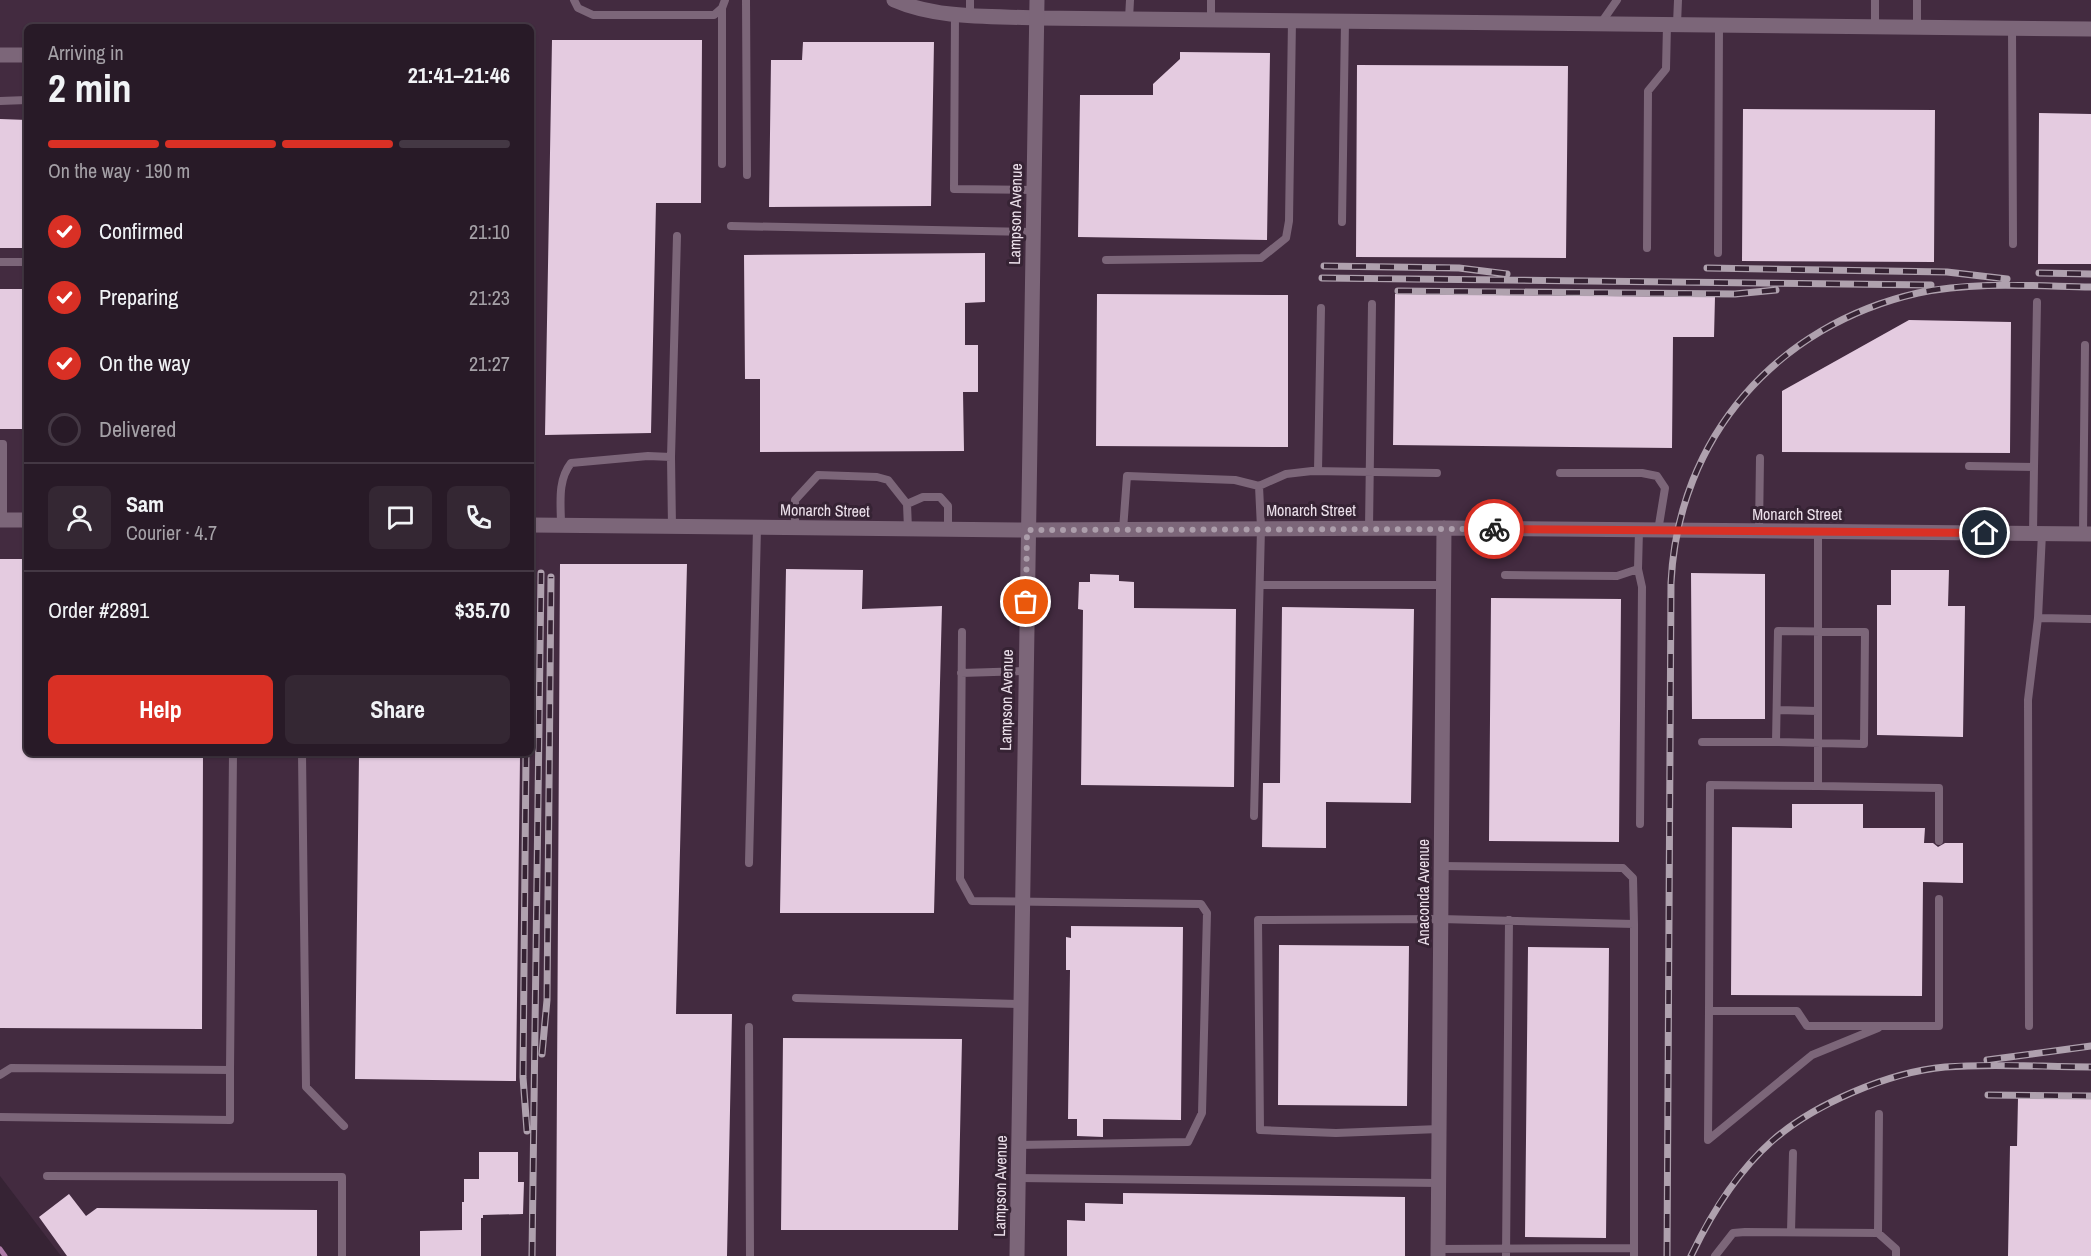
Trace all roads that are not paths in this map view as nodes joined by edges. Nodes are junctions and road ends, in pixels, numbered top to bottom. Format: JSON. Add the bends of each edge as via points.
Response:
{"nodes":[{"id":1,"x":574,"y":0,"type":"edge"},
{"id":2,"x":747,"y":0,"type":"edge"},
{"id":3,"x":894,"y":0,"type":"edge"},
{"id":4,"x":1037,"y":0,"type":"edge"},
{"id":5,"x":1130,"y":0,"type":"edge"},
{"id":6,"x":1211,"y":0,"type":"edge"},
{"id":7,"x":1617,"y":0,"type":"edge"},
{"id":8,"x":1678,"y":0,"type":"edge"},
{"id":9,"x":1875,"y":0,"type":"edge"},
{"id":10,"x":1917,"y":0,"type":"edge"},
{"id":11,"x":724,"y":4,"type":"edge"},
{"id":12,"x":965,"y":10,"type":"edge"},
{"id":13,"x":1036,"y":18,"type":"junction"},
{"id":14,"x":1129,"y":19,"type":"junction"},
{"id":15,"x":1211,"y":20,"type":"junction"},
{"id":16,"x":1292,"y":20,"type":"junction"},
{"id":17,"x":1344,"y":21,"type":"junction"},
{"id":18,"x":1601,"y":24,"type":"junction"},
{"id":19,"x":1672,"y":25,"type":"junction"},
{"id":20,"x":1719,"y":26,"type":"junction"},
{"id":21,"x":1875,"y":27,"type":"junction"},
{"id":22,"x":1917,"y":27,"type":"junction"},
{"id":23,"x":2012,"y":28,"type":"junction"},
{"id":24,"x":2091,"y":29,"type":"edge"},
{"id":25,"x":0,"y":55,"type":"edge"},
{"id":26,"x":24,"y":55,"type":"edge"},
{"id":27,"x":24,"y":100,"type":"edge"},
{"id":28,"x":0,"y":101,"type":"edge"},
{"id":29,"x":722,"y":164,"type":"dead end"},
{"id":30,"x":747,"y":175,"type":"dead end"},
{"id":31,"x":1033,"y":190,"type":"junction"},
{"id":32,"x":1342,"y":222,"type":"dead end"},
{"id":33,"x":731,"y":226,"type":"dead end"},
{"id":34,"x":1032,"y":232,"type":"junction"},
{"id":35,"x":677,"y":236,"type":"dead end"},
{"id":36,"x":2013,"y":244,"type":"dead end"},
{"id":37,"x":1647,"y":248,"type":"dead end"},
{"id":38,"x":1718,"y":253,"type":"dead end"},
{"id":39,"x":1106,"y":260,"type":"dead end"},
{"id":40,"x":0,"y":262,"type":"edge"},
{"id":41,"x":24,"y":262,"type":"edge"},
{"id":42,"x":2037,"y":302,"type":"dead end"},
{"id":43,"x":1372,"y":304,"type":"dead end"},
{"id":44,"x":1321,"y":308,"type":"dead end"},
{"id":45,"x":2085,"y":345,"type":"dead end"},
{"id":46,"x":0,"y":444,"type":"edge"},
{"id":47,"x":671,"y":457,"type":"junction"},
{"id":48,"x":1760,"y":458,"type":"dead end"},
{"id":49,"x":1969,"y":466,"type":"dead end"},
{"id":50,"x":2034,"y":467,"type":"junction"},
{"id":51,"x":1318,"y":471,"type":"junction"},
{"id":52,"x":1370,"y":472,"type":"junction"},
{"id":53,"x":1437,"y":473,"type":"dead end"},
{"id":54,"x":1560,"y":473,"type":"dead end"},
{"id":55,"x":1259,"y":486,"type":"junction"},
{"id":56,"x":907,"y":504,"type":"junction"},
{"id":57,"x":2,"y":520,"type":"edge"},
{"id":58,"x":24,"y":520,"type":"edge"},
{"id":59,"x":534,"y":525,"type":"edge"},
{"id":60,"x":561,"y":526,"type":"junction"},
{"id":61,"x":672,"y":526,"type":"junction"},
{"id":62,"x":756,"y":528,"type":"junction"},
{"id":63,"x":795,"y":528,"type":"junction"},
{"id":64,"x":1261,"y":528,"type":"junction"},
{"id":65,"x":1369,"y":528,"type":"junction"},
{"id":66,"x":1444,"y":528,"type":"junction"},
{"id":67,"x":908,"y":529,"type":"junction"},
{"id":68,"x":948,"y":529,"type":"junction"},
{"id":69,"x":1027,"y":530,"type":"junction"},
{"id":70,"x":1124,"y":530,"type":"junction"},
{"id":71,"x":1639,"y":530,"type":"junction"},
{"id":72,"x":1658,"y":531,"type":"junction"},
{"id":73,"x":1759,"y":531,"type":"junction"},
{"id":74,"x":1818,"y":532,"type":"junction"},
{"id":75,"x":2037,"y":533,"type":"junction"},
{"id":76,"x":2087,"y":534,"type":"edge"},
{"id":77,"x":1638,"y":569,"type":"junction"},
{"id":78,"x":1505,"y":575,"type":"dead end"},
{"id":79,"x":1260,"y":585,"type":"junction"},
{"id":80,"x":1443,"y":585,"type":"junction"},
{"id":81,"x":2037,"y":618,"type":"junction"},
{"id":82,"x":2091,"y":619,"type":"edge"},
{"id":83,"x":1819,"y":631,"type":"junction"},
{"id":84,"x":962,"y":632,"type":"dead end"},
{"id":85,"x":1025,"y":671,"type":"junction"},
{"id":86,"x":962,"y":673,"type":"junction"},
{"id":87,"x":1777,"y":710,"type":"junction"},
{"id":88,"x":1818,"y":711,"type":"junction"},
{"id":89,"x":1702,"y":742,"type":"dead end"},
{"id":90,"x":1776,"y":742,"type":"junction"},
{"id":91,"x":1818,"y":743,"type":"junction"},
{"id":92,"x":233,"y":756,"type":"edge"},
{"id":93,"x":302,"y":756,"type":"edge"},
{"id":94,"x":1818,"y":786,"type":"junction"},
{"id":95,"x":1254,"y":816,"type":"dead end"},
{"id":96,"x":1640,"y":824,"type":"dead end"},
{"id":97,"x":1939,"y":841,"type":"dead end"},
{"id":98,"x":749,"y":863,"type":"dead end"},
{"id":99,"x":1441,"y":866,"type":"junction"},
{"id":100,"x":1939,"y":899,"type":"dead end"},
{"id":101,"x":1022,"y":901,"type":"junction"},
{"id":102,"x":1441,"y":919,"type":"junction"},
{"id":103,"x":1509,"y":920,"type":"junction"},
{"id":104,"x":1634,"y":924,"type":"junction"},
{"id":105,"x":796,"y":998,"type":"dead end"},
{"id":106,"x":1020,"y":1004,"type":"junction"},
{"id":107,"x":1708,"y":1011,"type":"junction"},
{"id":108,"x":1883,"y":1026,"type":"junction"},
{"id":109,"x":2029,"y":1026,"type":"dead end"},
{"id":110,"x":749,"y":1027,"type":"dead end"},
{"id":111,"x":230,"y":1070,"type":"junction"},
{"id":112,"x":0,"y":1075,"type":"edge"},
{"id":113,"x":1879,"y":1114,"type":"dead end"},
{"id":114,"x":0,"y":1117,"type":"edge"},
{"id":115,"x":344,"y":1126,"type":"dead end"},
{"id":116,"x":1439,"y":1129,"type":"junction"},
{"id":117,"x":1018,"y":1145,"type":"junction"},
{"id":118,"x":1793,"y":1153,"type":"dead end"},
{"id":119,"x":47,"y":1176,"type":"dead end"},
{"id":120,"x":1018,"y":1178,"type":"junction"},
{"id":121,"x":1439,"y":1183,"type":"junction"},
{"id":122,"x":1791,"y":1232,"type":"junction"},
{"id":123,"x":1878,"y":1233,"type":"junction"},
{"id":124,"x":1438,"y":1252,"type":"edge"},
{"id":125,"x":1507,"y":1252,"type":"edge"},
{"id":126,"x":1634,"y":1252,"type":"edge"},
{"id":127,"x":342,"y":1256,"type":"edge"},
{"id":128,"x":750,"y":1256,"type":"edge"},
{"id":129,"x":1017,"y":1256,"type":"edge"},
{"id":130,"x":1715,"y":1256,"type":"edge"},
{"id":131,"x":1896,"y":1256,"type":"edge"}],
"edges":[{"from":1,"to":11,"type":"lane","via":[[578,8],[592,15],[714,15]]},
{"from":2,"to":30,"type":"lane"},
{"from":3,"to":12,"type":"street"},
{"from":4,"to":13,"type":"street","name":"Lampson Avenue"},
{"from":5,"to":14,"type":"lane"},
{"from":6,"to":15,"type":"lane"},
{"from":7,"to":18,"type":"lane"},
{"from":8,"to":19,"type":"lane"},
{"from":9,"to":21,"type":"lane"},
{"from":10,"to":22,"type":"lane"},
{"from":11,"to":29,"type":"lane"},
{"from":12,"to":13,"type":"street"},
{"from":12,"to":31,"type":"lane","via":[[954,189]]},
{"from":13,"to":14,"type":"street"},
{"from":13,"to":31,"type":"street","name":"Lampson Avenue"},
{"from":14,"to":15,"type":"street"},
{"from":15,"to":16,"type":"street"},
{"from":16,"to":17,"type":"street"},
{"from":16,"to":39,"type":"lane","via":[[1286,238],[1261,258]]},
{"from":17,"to":18,"type":"street"},
{"from":17,"to":32,"type":"lane"},
{"from":18,"to":19,"type":"street"},
{"from":19,"to":20,"type":"street"},
{"from":19,"to":37,"type":"lane","via":[[1666,69],[1648,91]]},
{"from":20,"to":21,"type":"street"},
{"from":20,"to":38,"type":"lane"},
{"from":21,"to":22,"type":"street"},
{"from":22,"to":23,"type":"street"},
{"from":23,"to":24,"type":"street"},
{"from":23,"to":36,"type":"lane"},
{"from":25,"to":26,"type":"street"},
{"from":27,"to":28,"type":"lane"},
{"from":31,"to":34,"type":"street","name":"Lampson Avenue"},
{"from":33,"to":34,"type":"lane"},
{"from":34,"to":69,"type":"street","name":"Lampson Avenue"},
{"from":35,"to":47,"type":"lane"},
{"from":40,"to":41,"type":"lane"},
{"from":42,"to":50,"type":"lane"},
{"from":43,"to":52,"type":"lane"},
{"from":44,"to":51,"type":"lane"},
{"from":45,"to":76,"type":"lane"},
{"from":46,"to":57,"type":"lane"},
{"from":47,"to":60,"type":"lane","via":[[571,463],[563,473]]},
{"from":47,"to":61,"type":"lane"},
{"from":48,"to":73,"type":"lane"},
{"from":49,"to":50,"type":"lane"},
{"from":50,"to":75,"type":"lane"},
{"from":51,"to":52,"type":"lane"},
{"from":51,"to":55,"type":"lane","via":[[1286,474]]},
{"from":52,"to":53,"type":"lane"},
{"from":52,"to":65,"type":"lane"},
{"from":54,"to":72,"type":"lane","via":[[1657,476],[1665,488]]},
{"from":55,"to":64,"type":"lane"},
{"from":55,"to":70,"type":"lane","via":[[1235,480],[1127,476]]},
{"from":56,"to":63,"type":"lane","via":[[888,480],[818,475],[795,500]]},
{"from":56,"to":67,"type":"lane"},
{"from":56,"to":68,"type":"lane","via":[[923,497],[940,497],[948,506]]},
{"from":57,"to":58,"type":"street"},
{"from":59,"to":60,"type":"street","name":"Monarch Street"},
{"from":60,"to":61,"type":"street","name":"Monarch Street"},
{"from":61,"to":62,"type":"street","name":"Monarch Street"},
{"from":62,"to":63,"type":"street","name":"Monarch Street"},
{"from":62,"to":98,"type":"lane"},
{"from":63,"to":67,"type":"street","name":"Monarch Street"},
{"from":64,"to":65,"type":"street","name":"Monarch Street"},
{"from":64,"to":70,"type":"street","name":"Monarch Street"},
{"from":64,"to":79,"type":"lane"},
{"from":65,"to":66,"type":"street","name":"Monarch Street"},
{"from":66,"to":71,"type":"street","name":"Monarch Street"},
{"from":66,"to":80,"type":"street","name":"Anaconda Avenue"},
{"from":67,"to":68,"type":"street","name":"Monarch Street"},
{"from":68,"to":69,"type":"street","name":"Monarch Street"},
{"from":69,"to":70,"type":"street","name":"Monarch Street"},
{"from":69,"to":85,"type":"street","name":"Lampson Avenue"},
{"from":71,"to":72,"type":"street","name":"Monarch Street"},
{"from":71,"to":77,"type":"lane"},
{"from":72,"to":73,"type":"street","name":"Monarch Street"},
{"from":73,"to":74,"type":"street","name":"Monarch Street"},
{"from":74,"to":75,"type":"street","name":"Monarch Street"},
{"from":74,"to":83,"type":"lane"},
{"from":75,"to":76,"type":"street","name":"Monarch Street"},
{"from":75,"to":81,"type":"lane"},
{"from":77,"to":78,"type":"lane","via":[[1617,576]]},
{"from":77,"to":96,"type":"lane","via":[[1642,587]]},
{"from":79,"to":80,"type":"lane"},
{"from":79,"to":95,"type":"lane"},
{"from":80,"to":99,"type":"street","name":"Anaconda Avenue"},
{"from":81,"to":82,"type":"lane"},
{"from":81,"to":109,"type":"lane","via":[[2028,700]]},
{"from":83,"to":87,"type":"lane","via":[[1778,630]]},
{"from":83,"to":88,"type":"lane"},
{"from":83,"to":91,"type":"lane","via":[[1865,632],[1864,744]]},
{"from":84,"to":86,"type":"lane"},
{"from":85,"to":86,"type":"lane"},
{"from":85,"to":101,"type":"street","name":"Lampson Avenue"},
{"from":86,"to":101,"type":"lane","via":[[960,879],[972,901]]},
{"from":87,"to":88,"type":"lane"},
{"from":87,"to":90,"type":"lane"},
{"from":88,"to":91,"type":"lane"},
{"from":89,"to":90,"type":"lane"},
{"from":90,"to":91,"type":"lane"},
{"from":91,"to":94,"type":"lane"},
{"from":92,"to":111,"type":"lane"},
{"from":93,"to":115,"type":"lane","via":[[306,1087]]},
{"from":94,"to":97,"type":"lane","via":[[1939,788]]},
{"from":94,"to":107,"type":"lane","via":[[1710,785]]},
{"from":99,"to":102,"type":"street","name":"Anaconda Avenue"},
{"from":99,"to":104,"type":"lane","via":[[1623,868],[1633,878]]},
{"from":100,"to":108,"type":"lane","via":[[1939,1026]]},
{"from":101,"to":106,"type":"street","name":"Lampson Avenue"},
{"from":101,"to":117,"type":"lane","via":[[1201,904],[1207,914],[1207,925],[1202,1113],[1188,1142]]},
{"from":102,"to":103,"type":"lane"},
{"from":102,"to":116,"type":"street","name":"Anaconda Avenue"},
{"from":102,"to":116,"type":"lane","via":[[1258,920],[1260,1130],[1336,1133]]},
{"from":103,"to":104,"type":"lane"},
{"from":103,"to":125,"type":"lane"},
{"from":104,"to":126,"type":"lane"},
{"from":105,"to":106,"type":"lane"},
{"from":106,"to":117,"type":"street","name":"Lampson Avenue"},
{"from":107,"to":108,"type":"lane","via":[[1797,1011],[1807,1026]]},
{"from":107,"to":108,"type":"lane","via":[[1708,1140],[1812,1056]]},
{"from":110,"to":128,"type":"lane"},
{"from":111,"to":112,"type":"lane","via":[[11,1068]]},
{"from":111,"to":114,"type":"lane","via":[[230,1120]]},
{"from":113,"to":123,"type":"lane"},
{"from":116,"to":121,"type":"street","name":"Anaconda Avenue"},
{"from":117,"to":120,"type":"street","name":"Lampson Avenue"},
{"from":118,"to":122,"type":"lane"},
{"from":119,"to":127,"type":"lane","via":[[342,1177]]},
{"from":120,"to":121,"type":"lane"},
{"from":120,"to":129,"type":"street","name":"Lampson Avenue"},
{"from":121,"to":124,"type":"street","name":"Anaconda Avenue"},
{"from":122,"to":123,"type":"lane"},
{"from":122,"to":130,"type":"lane","via":[[1732,1233]]},
{"from":123,"to":131,"type":"lane","via":[[1896,1249]]},
{"from":124,"to":125,"type":"lane"},
{"from":125,"to":126,"type":"lane"}]}
